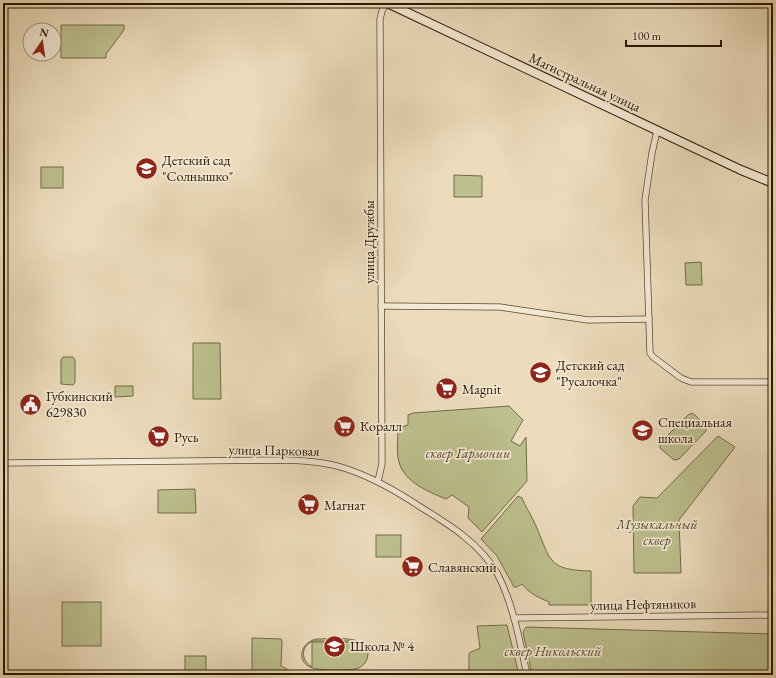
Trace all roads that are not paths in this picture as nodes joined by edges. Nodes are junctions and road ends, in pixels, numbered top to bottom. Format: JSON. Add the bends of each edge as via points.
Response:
{"nodes":[{"id":1,"x":386,"y":3,"type":"edge"},
{"id":2,"x":657,"y":130,"type":"junction"},
{"id":3,"x":773,"y":183,"type":"edge"},
{"id":4,"x":381,"y":306,"type":"junction"},
{"id":5,"x":648,"y":319,"type":"junction"},
{"id":6,"x":773,"y":382,"type":"edge"},
{"id":7,"x":3,"y":463,"type":"edge"},
{"id":8,"x":378,"y":481,"type":"junction"},
{"id":9,"x":773,"y":615,"type":"edge"},
{"id":10,"x":514,"y":618,"type":"junction"},
{"id":11,"x":527,"y":675,"type":"edge"}],
"edges":[{"from":1,"to":2,"type":"main road","name":"Магистральная улица"},
{"from":1,"to":4,"type":"street","name":"улица Дружбы","via":[[380,19]]},
{"from":2,"to":3,"type":"main road","name":"Магистральная улица"},
{"from":2,"to":5,"type":"street","via":[[646,192]]},
{"from":4,"to":5,"type":"street","via":[[500,306],[588,320]]},
{"from":4,"to":8,"type":"street","name":"улица Дружбы","via":[[382,464]]},
{"from":5,"to":6,"type":"street","via":[[649,348],[653,357],[684,380]]},
{"from":7,"to":8,"type":"street","name":"улица Парковая","via":[[307,461],[336,466]]},
{"from":8,"to":10,"type":"street","name":"улица Парковая","via":[[446,523],[479,550],[499,577]]},
{"from":9,"to":10,"type":"street","name":"улица Нефтяников"},
{"from":10,"to":11,"type":"street","name":"улица Парковая"}]}
